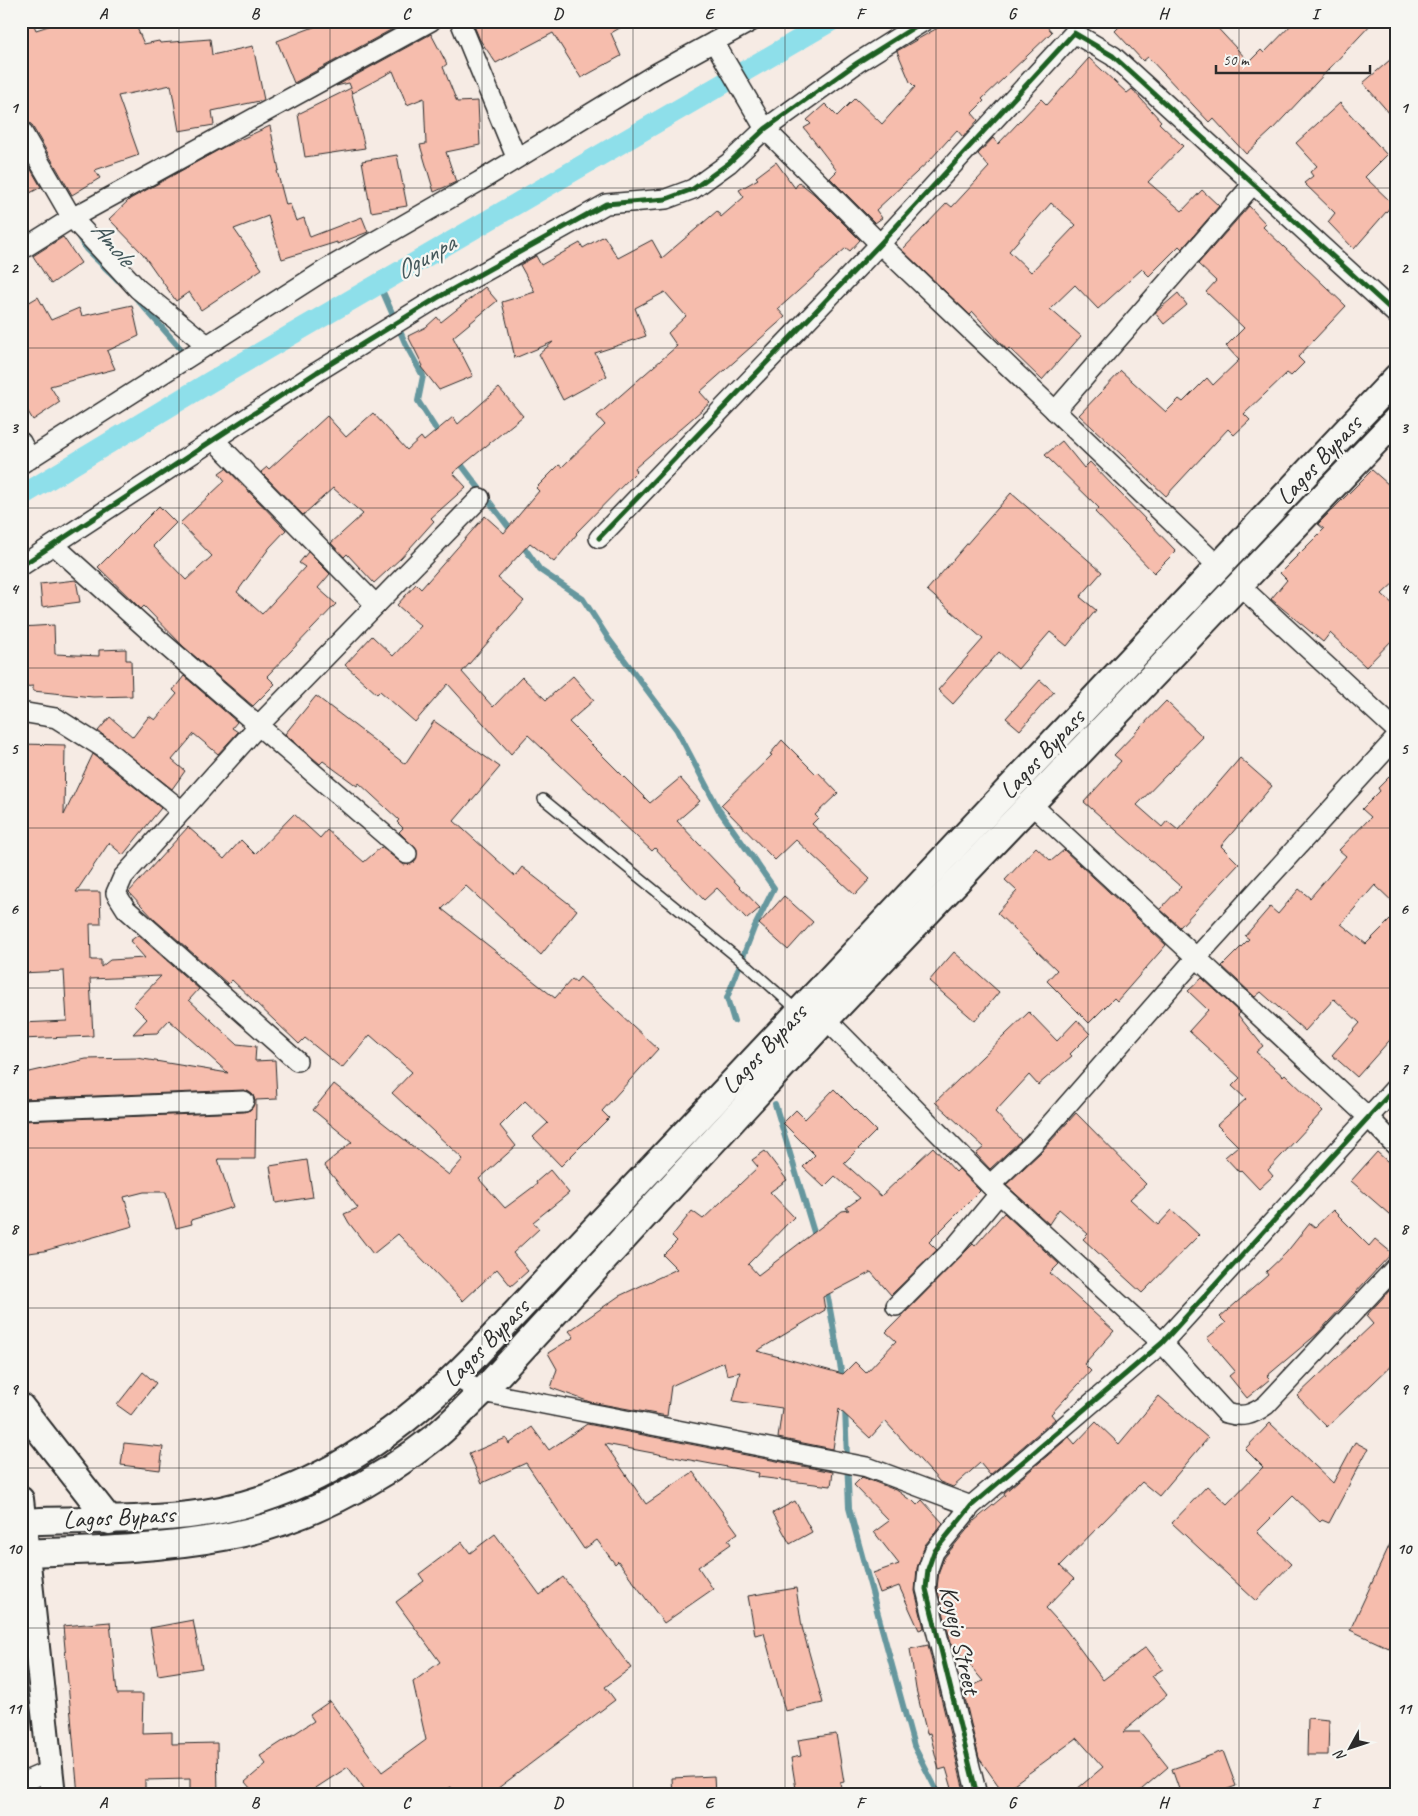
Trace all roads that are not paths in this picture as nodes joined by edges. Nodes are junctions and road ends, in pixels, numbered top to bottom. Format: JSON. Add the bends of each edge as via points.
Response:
{"nodes":[{"id":1,"x":431,"y":21,"type":"edge"},
{"id":2,"x":460,"y":21,"type":"edge"},
{"id":3,"x":752,"y":21,"type":"edge"},
{"id":4,"x":924,"y":21,"type":"edge"},
{"id":5,"x":1069,"y":27,"type":"edge"},
{"id":6,"x":717,"y":48,"type":"junction"},
{"id":7,"x":762,"y":123,"type":"junction"},
{"id":8,"x":21,"y":130,"type":"edge"},
{"id":9,"x":516,"y":157,"type":"junction"},
{"id":10,"x":1253,"y":184,"type":"junction"},
{"id":11,"x":72,"y":218,"type":"junction"},
{"id":12,"x":880,"y":244,"type":"junction"},
{"id":13,"x":21,"y":250,"type":"edge"},
{"id":14,"x":1397,"y":315,"type":"edge"},
{"id":15,"x":208,"y":345,"type":"junction"},
{"id":16,"x":1397,"y":377,"type":"edge"},
{"id":17,"x":1056,"y":411,"type":"junction"},
{"id":18,"x":1397,"y":418,"type":"edge"},
{"id":19,"x":214,"y":440,"type":"junction"},
{"id":20,"x":21,"y":442,"type":"edge"},
{"id":21,"x":26,"y":462,"type":"edge"},
{"id":22,"x":480,"y":498,"type":"dead end"},
{"id":23,"x":599,"y":538,"type":"dead end"},
{"id":24,"x":54,"y":545,"type":"junction"},
{"id":25,"x":21,"y":566,"type":"edge"},
{"id":26,"x":1219,"y":567,"type":"junction"},
{"id":27,"x":1238,"y":584,"type":"junction"},
{"id":28,"x":376,"y":605,"type":"junction"},
{"id":29,"x":21,"y":712,"type":"edge"},
{"id":30,"x":259,"y":725,"type":"junction"},
{"id":31,"x":1397,"y":731,"type":"edge"},
{"id":32,"x":1397,"y":737,"type":"edge"},
{"id":33,"x":543,"y":799,"type":"dead end"},
{"id":34,"x":1031,"y":804,"type":"junction"},
{"id":35,"x":182,"y":811,"type":"junction"},
{"id":36,"x":406,"y":854,"type":"dead end"},
{"id":37,"x":1196,"y":958,"type":"junction"},
{"id":38,"x":799,"y":1012,"type":"junction"},
{"id":39,"x":826,"y":1019,"type":"junction"},
{"id":40,"x":297,"y":1061,"type":"dead end"},
{"id":41,"x":1397,"y":1086,"type":"edge"},
{"id":42,"x":244,"y":1101,"type":"dead end"},
{"id":43,"x":21,"y":1110,"type":"edge"},
{"id":44,"x":1368,"y":1117,"type":"junction"},
{"id":45,"x":1397,"y":1147,"type":"edge"},
{"id":46,"x":994,"y":1189,"type":"junction"},
{"id":47,"x":1397,"y":1266,"type":"edge"},
{"id":48,"x":896,"y":1306,"type":"dead end"},
{"id":49,"x":1162,"y":1343,"type":"junction"},
{"id":50,"x":454,"y":1377,"type":"junction"},
{"id":51,"x":482,"y":1392,"type":"junction"},
{"id":52,"x":21,"y":1407,"type":"edge"},
{"id":53,"x":971,"y":1506,"type":"junction"},
{"id":54,"x":23,"y":1514,"type":"edge"},
{"id":55,"x":110,"y":1520,"type":"junction"},
{"id":56,"x":25,"y":1553,"type":"edge"},
{"id":57,"x":51,"y":1770,"type":"junction"},
{"id":58,"x":21,"y":1783,"type":"edge"},
{"id":59,"x":53,"y":1795,"type":"edge"},
{"id":60,"x":977,"y":1795,"type":"edge"}],
"edges":[{"from":1,"to":11,"type":"street"},
{"from":2,"to":9,"type":"street"},
{"from":3,"to":6,"type":"street"},
{"from":4,"to":7,"type":"street"},
{"from":5,"to":10,"type":"street","via":[[1113,56]]},
{"from":5,"to":12,"type":"street"},
{"from":6,"to":7,"type":"street"},
{"from":6,"to":9,"type":"street"},
{"from":7,"to":12,"type":"street"},
{"from":7,"to":19,"type":"street","via":[[728,163],[693,189],[666,200],[606,204],[437,298]]},
{"from":8,"to":11,"type":"street"},
{"from":9,"to":15,"type":"street","via":[[325,270]]},
{"from":10,"to":14,"type":"street"},
{"from":10,"to":17,"type":"street"},
{"from":11,"to":13,"type":"street"},
{"from":11,"to":15,"type":"street","via":[[138,289]]},
{"from":12,"to":17,"type":"street"},
{"from":12,"to":23,"type":"street"},
{"from":15,"to":21,"type":"street"},
{"from":16,"to":26,"type":"main road","name":"Lagos Bypass"},
{"from":17,"to":26,"type":"street"},
{"from":18,"to":27,"type":"main road","name":"Lagos Bypass"},
{"from":19,"to":24,"type":"street"},
{"from":19,"to":28,"type":"street"},
{"from":20,"to":21,"type":"street"},
{"from":22,"to":28,"type":"street"},
{"from":24,"to":25,"type":"street"},
{"from":24,"to":30,"type":"street"},
{"from":26,"to":38,"type":"main road","name":"Lagos Bypass"},
{"from":27,"to":31,"type":"street"},
{"from":27,"to":34,"type":"main road","name":"Lagos Bypass"},
{"from":28,"to":30,"type":"street"},
{"from":29,"to":35,"type":"street","via":[[56,718],[105,749]]},
{"from":30,"to":35,"type":"street"},
{"from":30,"to":36,"type":"street"},
{"from":32,"to":37,"type":"street"},
{"from":33,"to":38,"type":"lane"},
{"from":34,"to":37,"type":"street"},
{"from":34,"to":39,"type":"main road","name":"Lagos Bypass"},
{"from":35,"to":40,"type":"street","via":[[123,878],[116,893],[126,909]]},
{"from":37,"to":44,"type":"street"},
{"from":37,"to":46,"type":"street"},
{"from":38,"to":50,"type":"main road","name":"Lagos Bypass"},
{"from":39,"to":46,"type":"street"},
{"from":39,"to":51,"type":"main road","name":"Lagos Bypass"},
{"from":41,"to":44,"type":"street","name":"Koyejo Street"},
{"from":42,"to":43,"type":"street"},
{"from":44,"to":45,"type":"street"},
{"from":44,"to":49,"type":"street","name":"Koyejo Street"},
{"from":46,"to":48,"type":"street","via":[[955,1247]]},
{"from":46,"to":49,"type":"street"},
{"from":47,"to":49,"type":"street","via":[[1291,1381],[1250,1416],[1226,1413]]},
{"from":49,"to":53,"type":"street","name":"Koyejo Street"},
{"from":50,"to":51,"type":"street"},
{"from":50,"to":55,"type":"main road","name":"Lagos Bypass","via":[[407,1420],[363,1450],[311,1479],[264,1498],[221,1510]]},
{"from":51,"to":53,"type":"street","via":[[867,1467]]},
{"from":51,"to":56,"type":"main road","name":"Lagos Bypass","via":[[436,1436],[375,1478],[301,1515],[229,1536],[159,1546]]},
{"from":52,"to":55,"type":"main road"},
{"from":53,"to":60,"type":"street","name":"Koyejo Street","via":[[934,1552],[926,1590]]},
{"from":54,"to":55,"type":"main road","name":"Lagos Bypass"},
{"from":54,"to":56,"type":"street"},
{"from":56,"to":57,"type":"street"},
{"from":57,"to":58,"type":"street"},
{"from":57,"to":59,"type":"street"}]}
